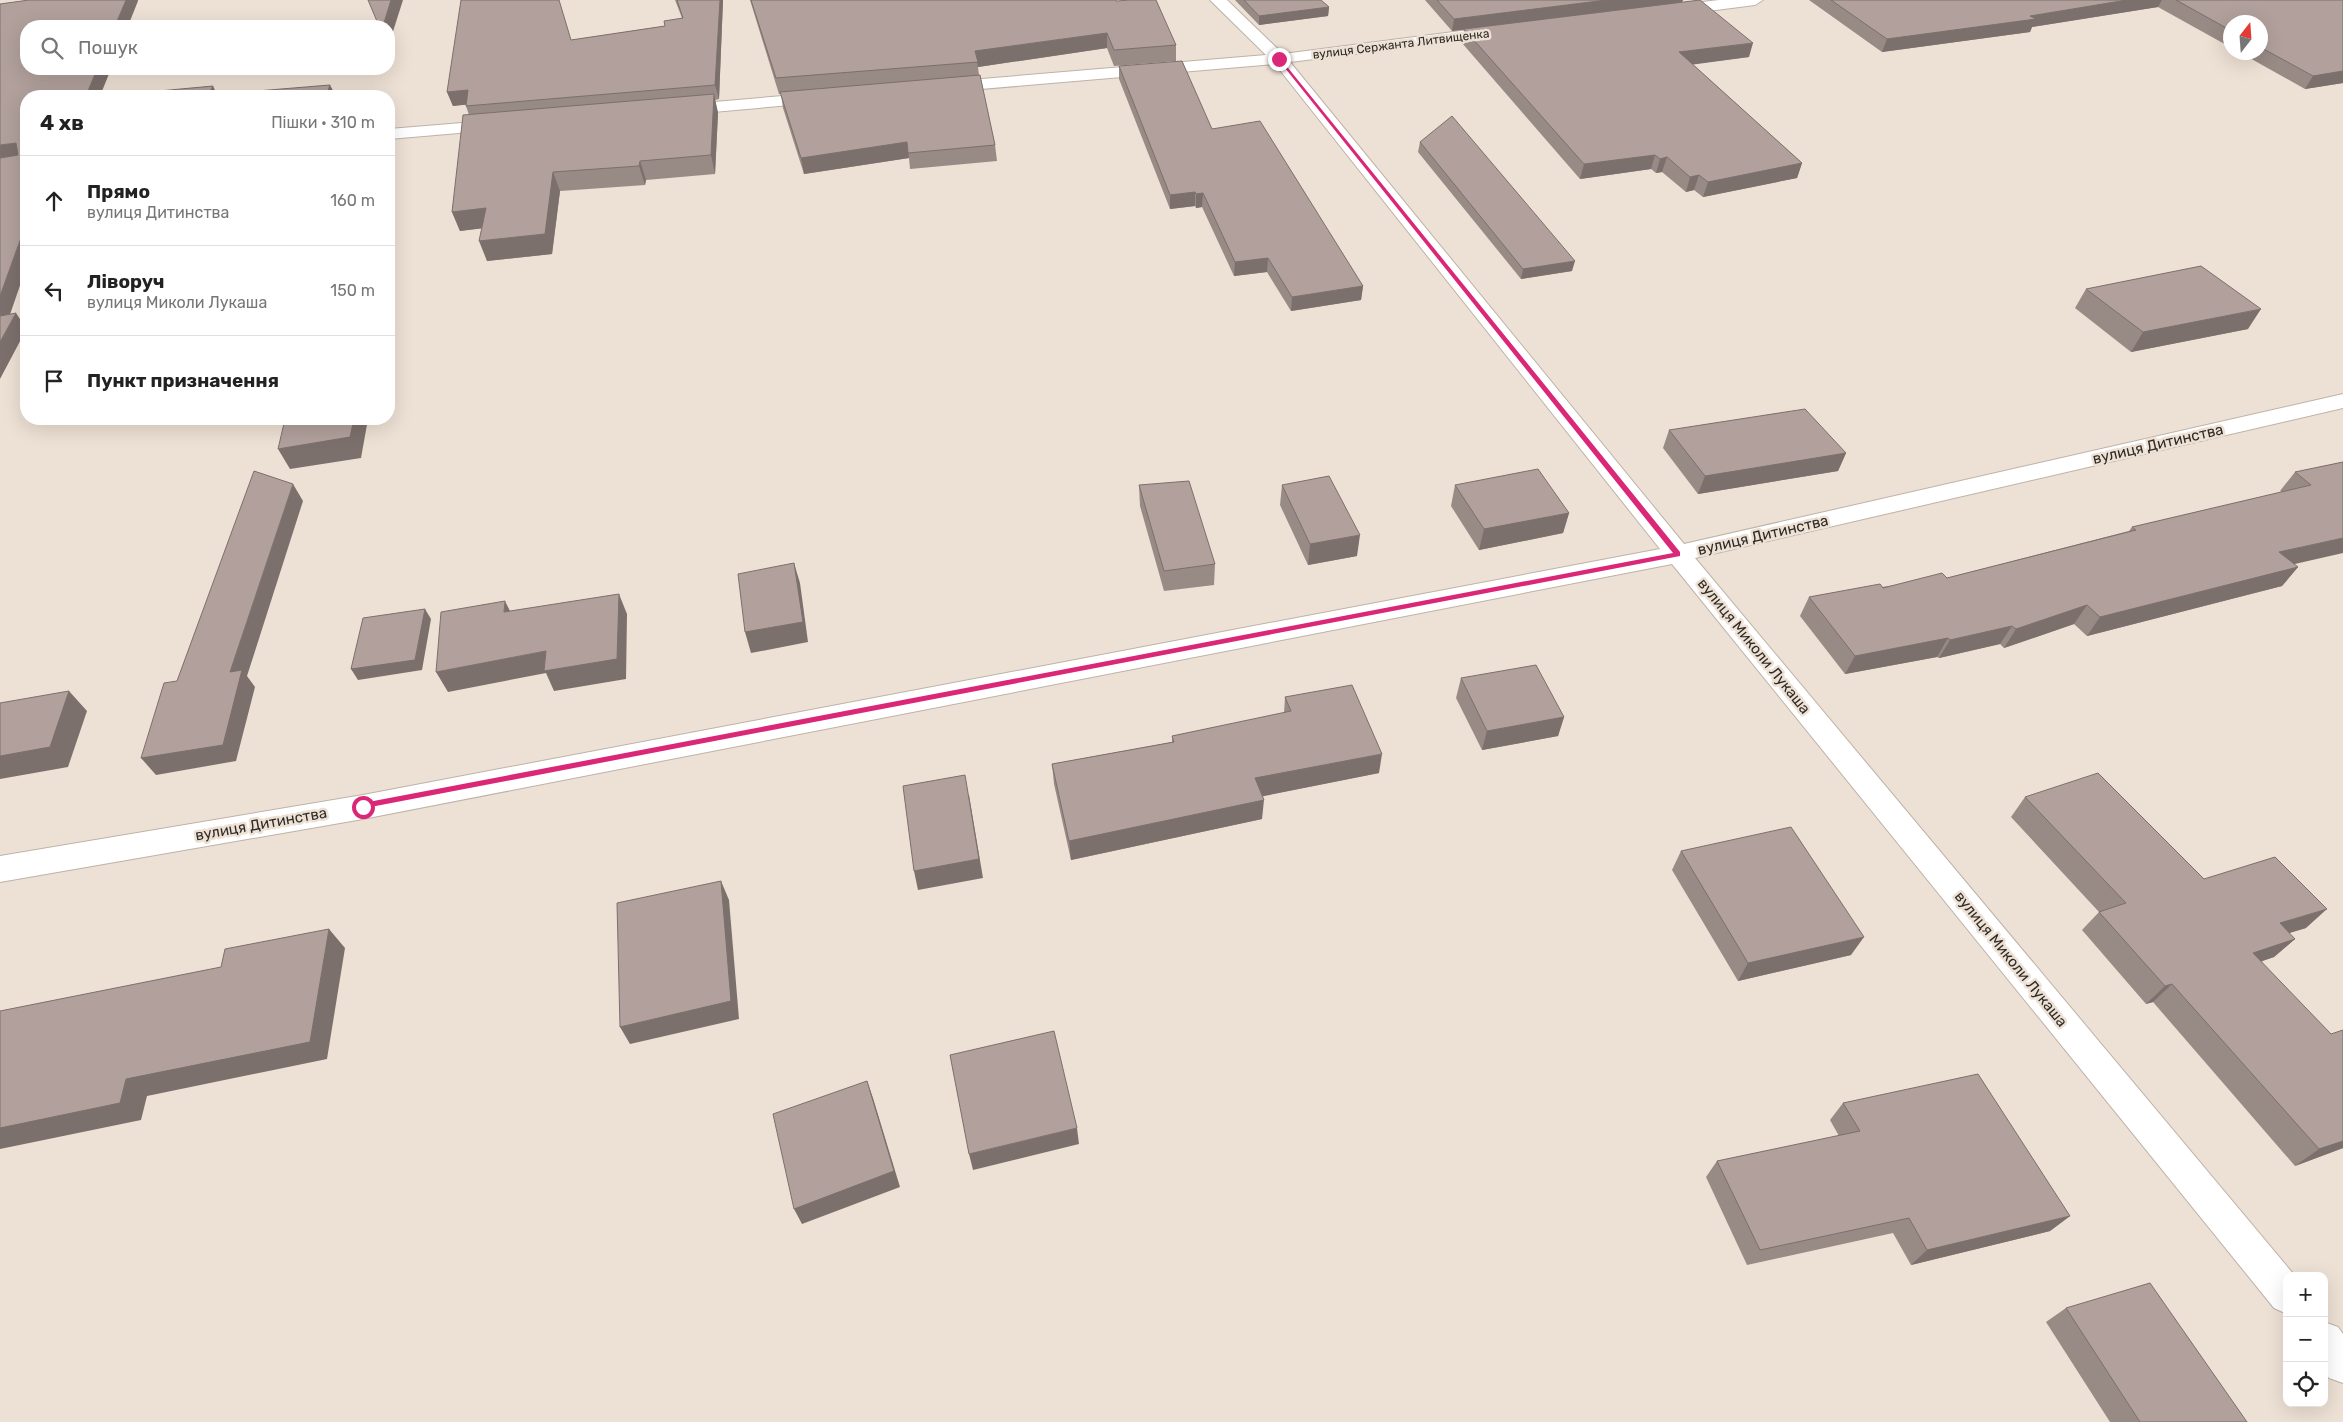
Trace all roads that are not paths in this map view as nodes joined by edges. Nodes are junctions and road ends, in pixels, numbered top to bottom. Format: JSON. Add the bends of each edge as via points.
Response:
{"nodes":[{"id":1,"x":1218,"y":0,"type":"edge"},
{"id":2,"x":1755,"y":0,"type":"edge"},
{"id":3,"x":1656,"y":12,"type":"edge"},
{"id":4,"x":1517,"y":29,"type":"edge"},
{"id":5,"x":1279,"y":59,"type":"junction"},
{"id":6,"x":933,"y":88,"type":"edge"},
{"id":7,"x":834,"y":96,"type":"edge"},
{"id":8,"x":666,"y":111,"type":"edge"},
{"id":9,"x":517,"y":123,"type":"edge"},
{"id":10,"x":395,"y":133,"type":"edge"},
{"id":11,"x":2343,"y":401,"type":"edge"},
{"id":12,"x":1678,"y":554,"type":"junction"},
{"id":13,"x":0,"y":869,"type":"edge"},
{"id":14,"x":2283,"y":1290,"type":"edge"},
{"id":15,"x":2328,"y":1346,"type":"edge"},
{"id":16,"x":2343,"y":1364,"type":"edge"}],
"edges":[{"from":1,"to":5,"type":"street","name":"вулиця Миколи Лукаша"},
{"from":2,"to":3,"type":"street"},
{"from":4,"to":5,"type":"street","name":"вулиця Сержанта Литвищенка"},
{"from":5,"to":6,"type":"street","name":"вулиця Сержанта Литвищенка"},
{"from":5,"to":12,"type":"street","name":"вулиця Миколи Лукаша"},
{"from":7,"to":8,"type":"street"},
{"from":9,"to":10,"type":"street"},
{"from":11,"to":12,"type":"street","name":"вулиця Дитинства"},
{"from":12,"to":13,"type":"street","name":"вулиця Дитинства","via":[[363,807]]},
{"from":12,"to":14,"type":"street","name":"вулиця Миколи Лукаша"},
{"from":15,"to":16,"type":"street"}]}
